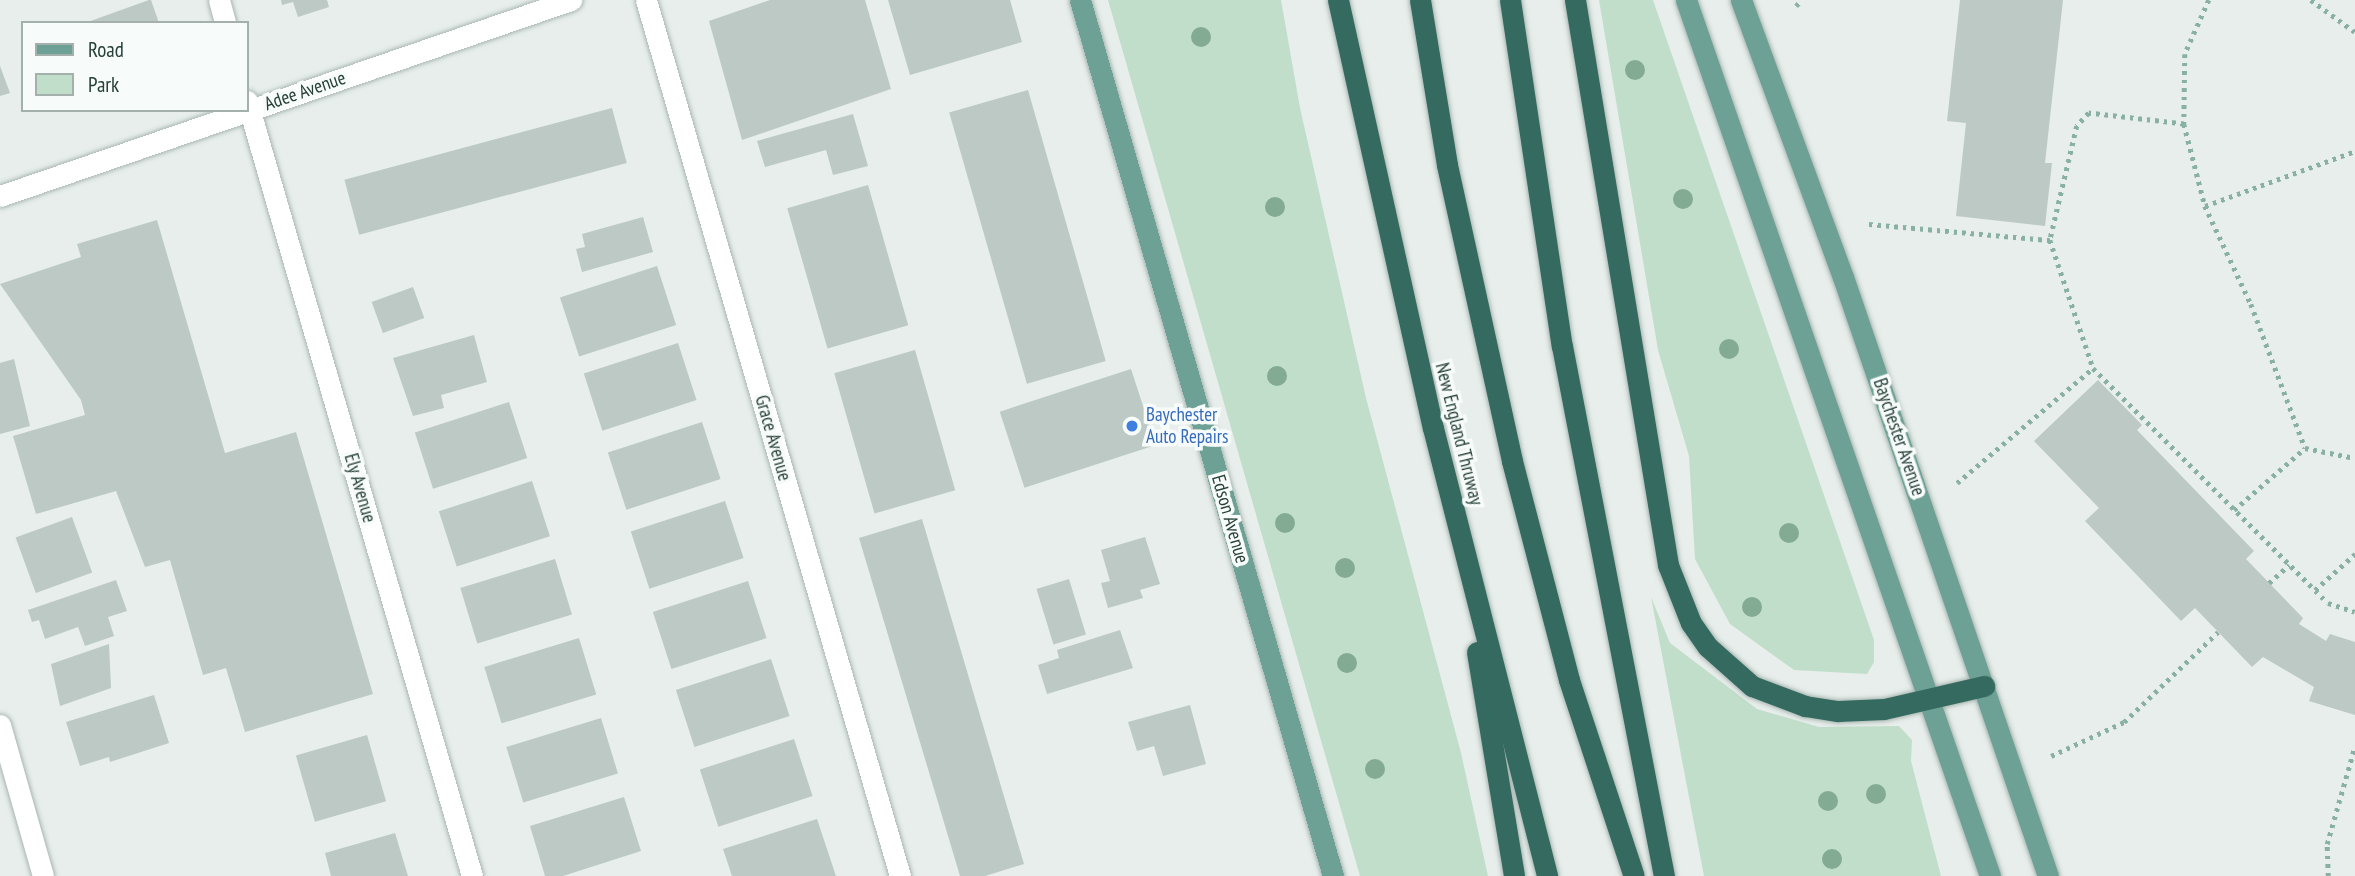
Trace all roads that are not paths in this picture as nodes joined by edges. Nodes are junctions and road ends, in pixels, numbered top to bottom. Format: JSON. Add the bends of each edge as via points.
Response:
{"nodes":[{"id":1,"x":219,"y":0,"type":"edge"},
{"id":2,"x":571,"y":0,"type":"edge"},
{"id":3,"x":646,"y":0,"type":"edge"},
{"id":4,"x":1080,"y":0,"type":"edge"},
{"id":5,"x":1338,"y":0,"type":"edge"},
{"id":6,"x":1420,"y":0,"type":"edge"},
{"id":7,"x":1510,"y":0,"type":"edge"},
{"id":8,"x":1575,"y":0,"type":"edge"},
{"id":9,"x":1686,"y":0,"type":"edge"},
{"id":10,"x":1741,"y":0,"type":"edge"},
{"id":11,"x":224,"y":21,"type":"edge"},
{"id":12,"x":248,"y":106,"type":"edge"},
{"id":13,"x":231,"y":112,"type":"edge"},
{"id":14,"x":0,"y":196,"type":"edge"},
{"id":15,"x":1451,"y":494,"type":"junction"},
{"id":16,"x":1984,"y":687,"type":"junction"},
{"id":17,"x":1930,"y":699,"type":"junction"},
{"id":18,"x":0,"y":725,"type":"edge"},
{"id":19,"x":43,"y":876,"type":"edge"},
{"id":20,"x":472,"y":876,"type":"edge"},
{"id":21,"x":900,"y":876,"type":"edge"},
{"id":22,"x":1333,"y":876,"type":"edge"},
{"id":23,"x":1514,"y":876,"type":"edge"},
{"id":24,"x":1547,"y":876,"type":"edge"},
{"id":25,"x":1634,"y":876,"type":"edge"},
{"id":26,"x":1664,"y":876,"type":"edge"},
{"id":27,"x":1990,"y":876,"type":"edge"},
{"id":28,"x":2048,"y":876,"type":"edge"}],
"edges":[{"from":1,"to":11,"type":"street"},
{"from":2,"to":12,"type":"street","name":"Adee Avenue"},
{"from":3,"to":21,"type":"street","name":"Grace Avenue"},
{"from":4,"to":22,"type":"main road","name":"Edson Avenue"},
{"from":5,"to":15,"type":"highway","name":"New England Thruway"},
{"from":6,"to":25,"type":"highway","via":[[1447,165],[1506,434],[1569,680]]},
{"from":7,"to":26,"type":"highway","via":[[1562,346]]},
{"from":8,"to":17,"type":"highway","via":[[1668,565],[1691,623],[1729,669],[1773,697],[1838,711],[1888,709]]},
{"from":9,"to":17,"type":"main road"},
{"from":10,"to":16,"type":"main road","name":"Baychester Avenue","via":[[1843,277]]},
{"from":12,"to":20,"type":"street","name":"Ely Avenue"},
{"from":13,"to":14,"type":"street","name":"Adee Avenue"},
{"from":15,"to":23,"type":"highway"},
{"from":15,"to":24,"type":"highway","name":"New England Thruway"},
{"from":16,"to":17,"type":"highway"},
{"from":16,"to":28,"type":"main road","name":"Baychester Avenue"},
{"from":17,"to":27,"type":"main road"},
{"from":18,"to":19,"type":"street"}]}
